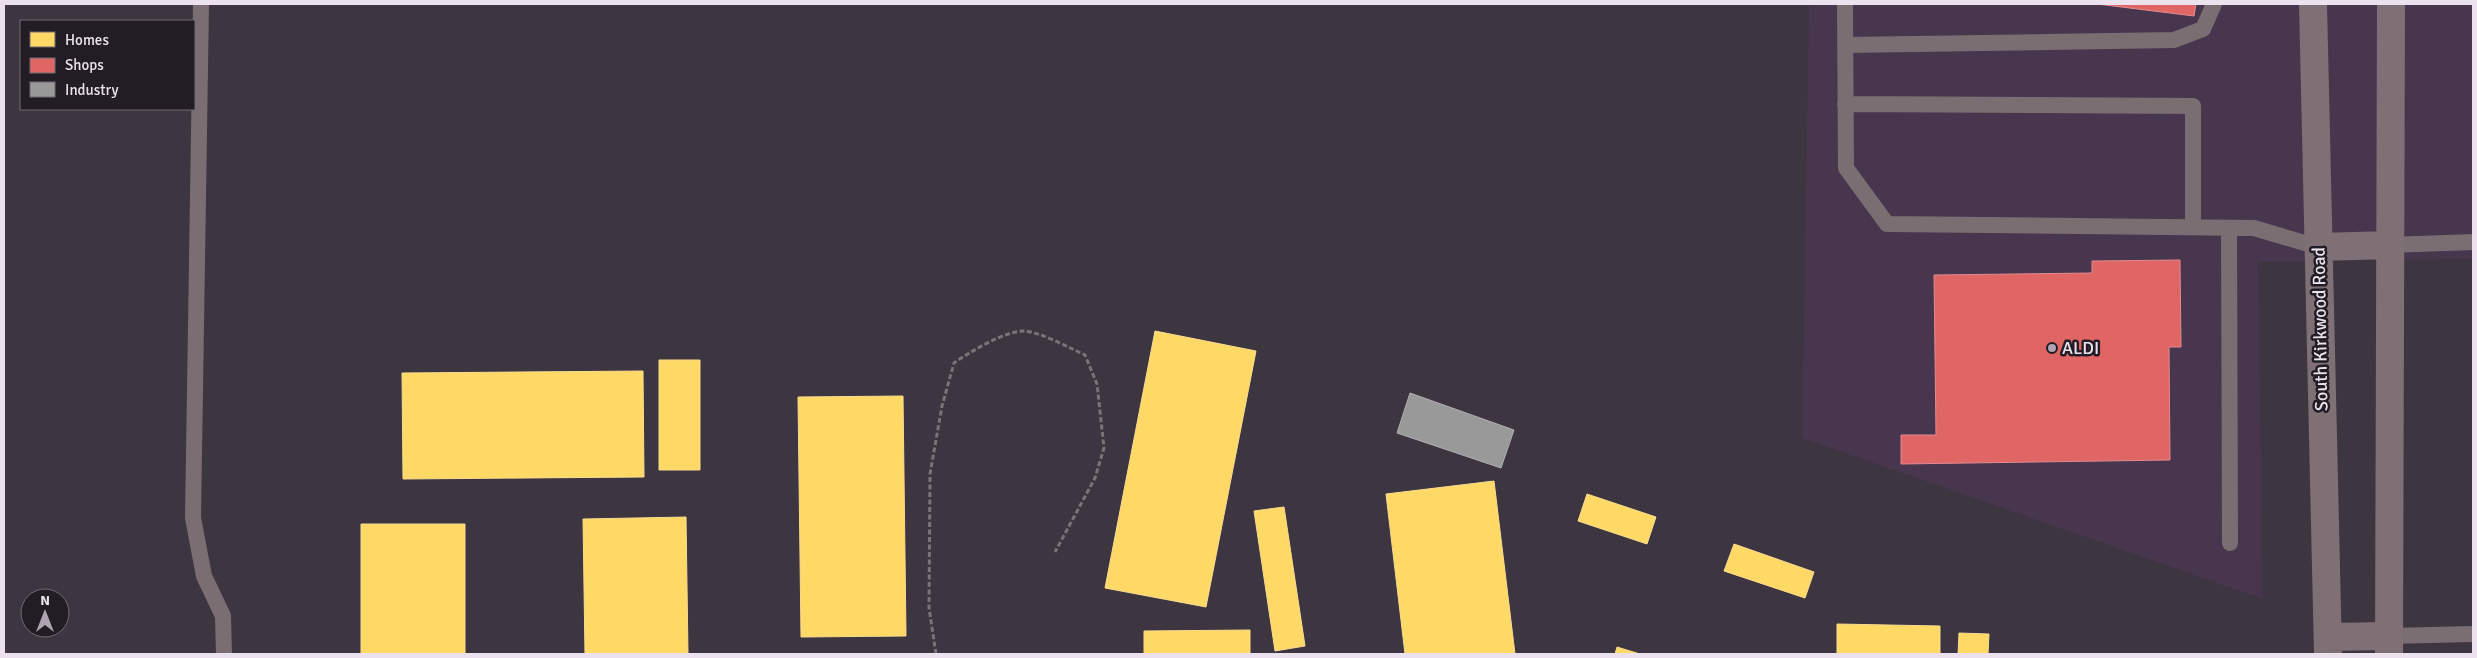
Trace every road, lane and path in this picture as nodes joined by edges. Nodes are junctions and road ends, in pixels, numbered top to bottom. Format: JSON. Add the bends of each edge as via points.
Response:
{"nodes":[{"id":1,"x":201,"y":4,"type":"edge"},
{"id":2,"x":1845,"y":4,"type":"edge"},
{"id":3,"x":2214,"y":4,"type":"edge"},
{"id":4,"x":2313,"y":4,"type":"edge"},
{"id":5,"x":2391,"y":4,"type":"edge"},
{"id":6,"x":1846,"y":45,"type":"junction"},
{"id":7,"x":1846,"y":104,"type":"junction"},
{"id":8,"x":2193,"y":227,"type":"junction"},
{"id":9,"x":2229,"y":228,"type":"junction"},
{"id":10,"x":2473,"y":242,"type":"edge"},
{"id":11,"x":2390,"y":245,"type":"junction"},
{"id":12,"x":2318,"y":247,"type":"junction"},
{"id":13,"x":2230,"y":543,"type":"dead end"},
{"id":14,"x":1055,"y":552,"type":"dead end"},
{"id":15,"x":2473,"y":634,"type":"edge"},
{"id":16,"x":2328,"y":645,"type":"edge"},
{"id":17,"x":2389,"y":645,"type":"edge"},
{"id":18,"x":224,"y":654,"type":"edge"},
{"id":19,"x":936,"y":654,"type":"edge"}],
"edges":[{"from":1,"to":18,"type":"lane","via":[[193,518],[204,576],[223,616]]},
{"from":2,"to":6,"type":"lane"},
{"from":3,"to":6,"type":"lane","via":[[2203,29],[2174,40]]},
{"from":4,"to":12,"type":"main road","name":"South Kirkwood Road"},
{"from":5,"to":11,"type":"main road"},
{"from":6,"to":7,"type":"lane"},
{"from":7,"to":8,"type":"lane","via":[[1846,168],[1888,224]]},
{"from":7,"to":8,"type":"lane","via":[[2193,106]]},
{"from":8,"to":9,"type":"lane"},
{"from":9,"to":12,"type":"lane","via":[[2254,228]]},
{"from":9,"to":13,"type":"lane"},
{"from":10,"to":11,"type":"lane"},
{"from":11,"to":12,"type":"main road"},
{"from":11,"to":17,"type":"main road"},
{"from":12,"to":16,"type":"main road","name":"South Kirkwood Road"},
{"from":14,"to":19,"type":"path","via":[[1095,478],[1104,448],[1097,384],[1085,355],[1024,331],[986,343],[954,363],[942,406],[930,474],[929,608]]},
{"from":15,"to":17,"type":"lane"},
{"from":16,"to":17,"type":"main road"}]}
